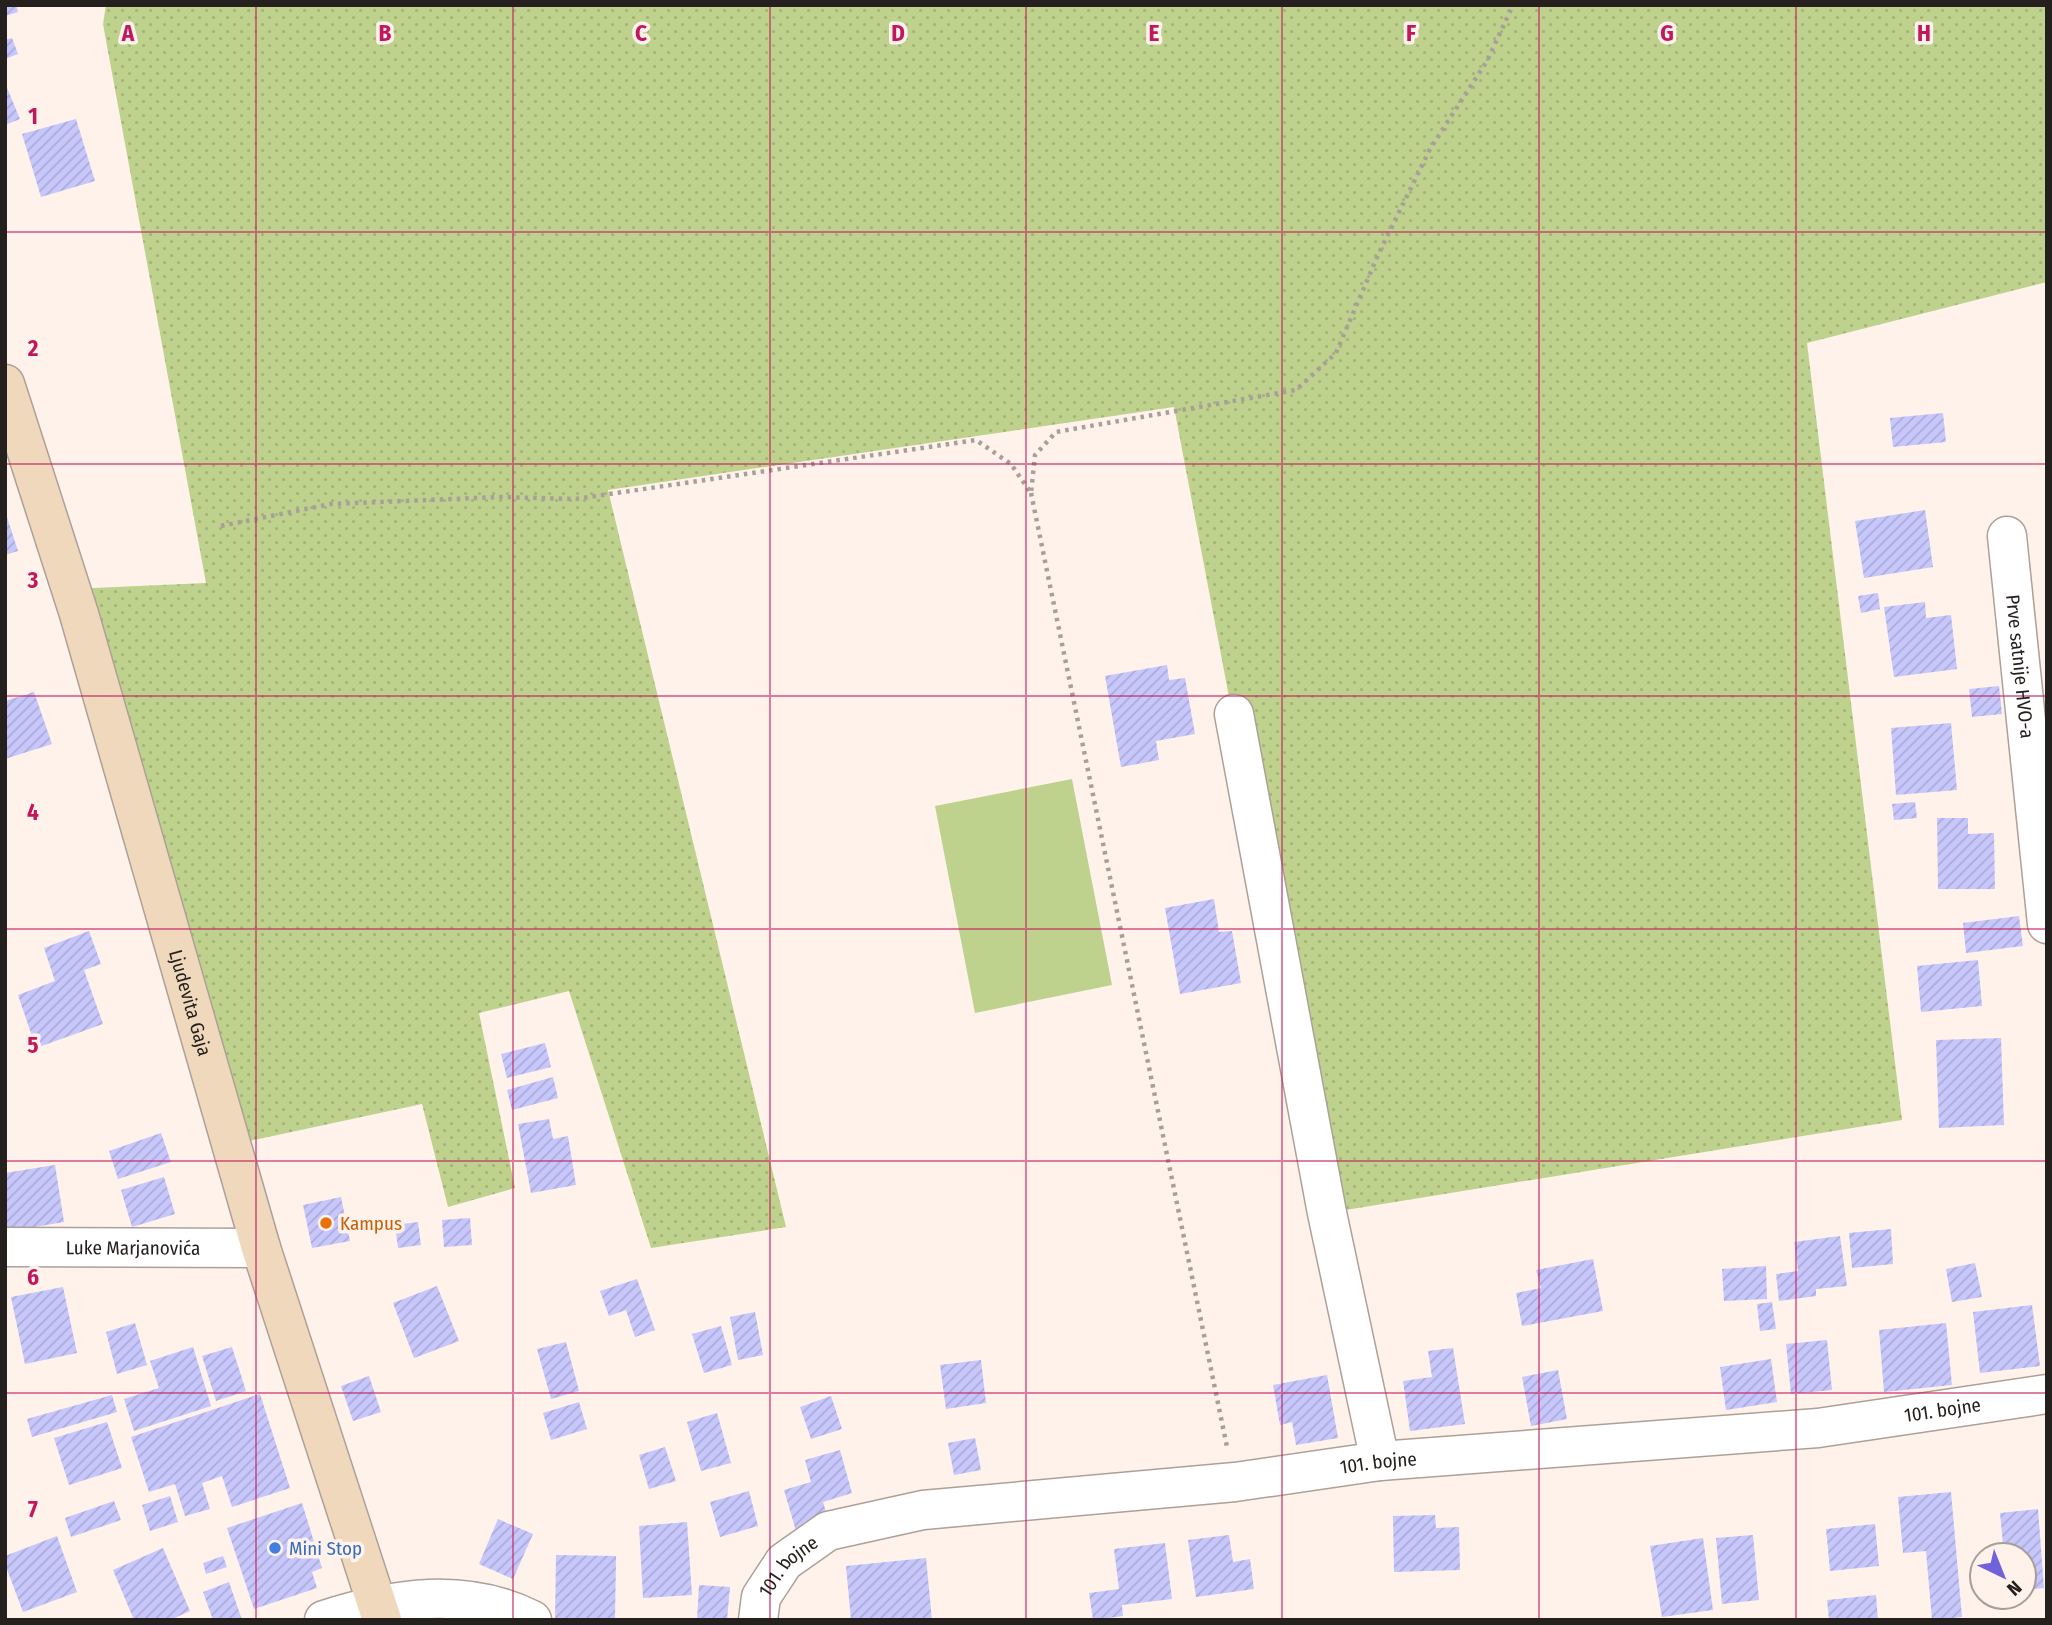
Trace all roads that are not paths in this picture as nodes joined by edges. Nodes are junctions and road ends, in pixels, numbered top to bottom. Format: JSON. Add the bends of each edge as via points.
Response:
{"nodes":[{"id":1,"x":5,"y":384,"type":"edge"},
{"id":2,"x":2007,"y":536,"type":"dead end"},
{"id":3,"x":1234,"y":714,"type":"dead end"},
{"id":4,"x":2047,"y":924,"type":"edge"},
{"id":5,"x":5,"y":1247,"type":"edge"},
{"id":6,"x":261,"y":1248,"type":"junction"},
{"id":7,"x":2047,"y":1394,"type":"edge"},
{"id":8,"x":1380,"y":1461,"type":"junction"},
{"id":9,"x":379,"y":1611,"type":"edge"},
{"id":10,"x":324,"y":1620,"type":"edge"},
{"id":11,"x":532,"y":1620,"type":"edge"},
{"id":12,"x":758,"y":1620,"type":"edge"}],
"edges":[{"from":1,"to":6,"type":"street","name":"Ljudevita Gaja","via":[[75,601]]},
{"from":2,"to":4,"type":"street","name":"Prve satnije HVO-a"},
{"from":3,"to":8,"type":"street","via":[[1327,1213]]},
{"from":5,"to":6,"type":"street","name":"Luke Marjanovića"},
{"from":6,"to":9,"type":"street","name":"Ljudevita Gaja"},
{"from":7,"to":8,"type":"street","name":"101. bojne","via":[[1818,1428]]},
{"from":8,"to":12,"type":"street","name":"101. bojne","via":[[1235,1482],[923,1510],[828,1531],[784,1562],[761,1597]]},
{"from":9,"to":10,"type":"street"},
{"from":9,"to":11,"type":"street","via":[[448,1598],[505,1606]]}]}
